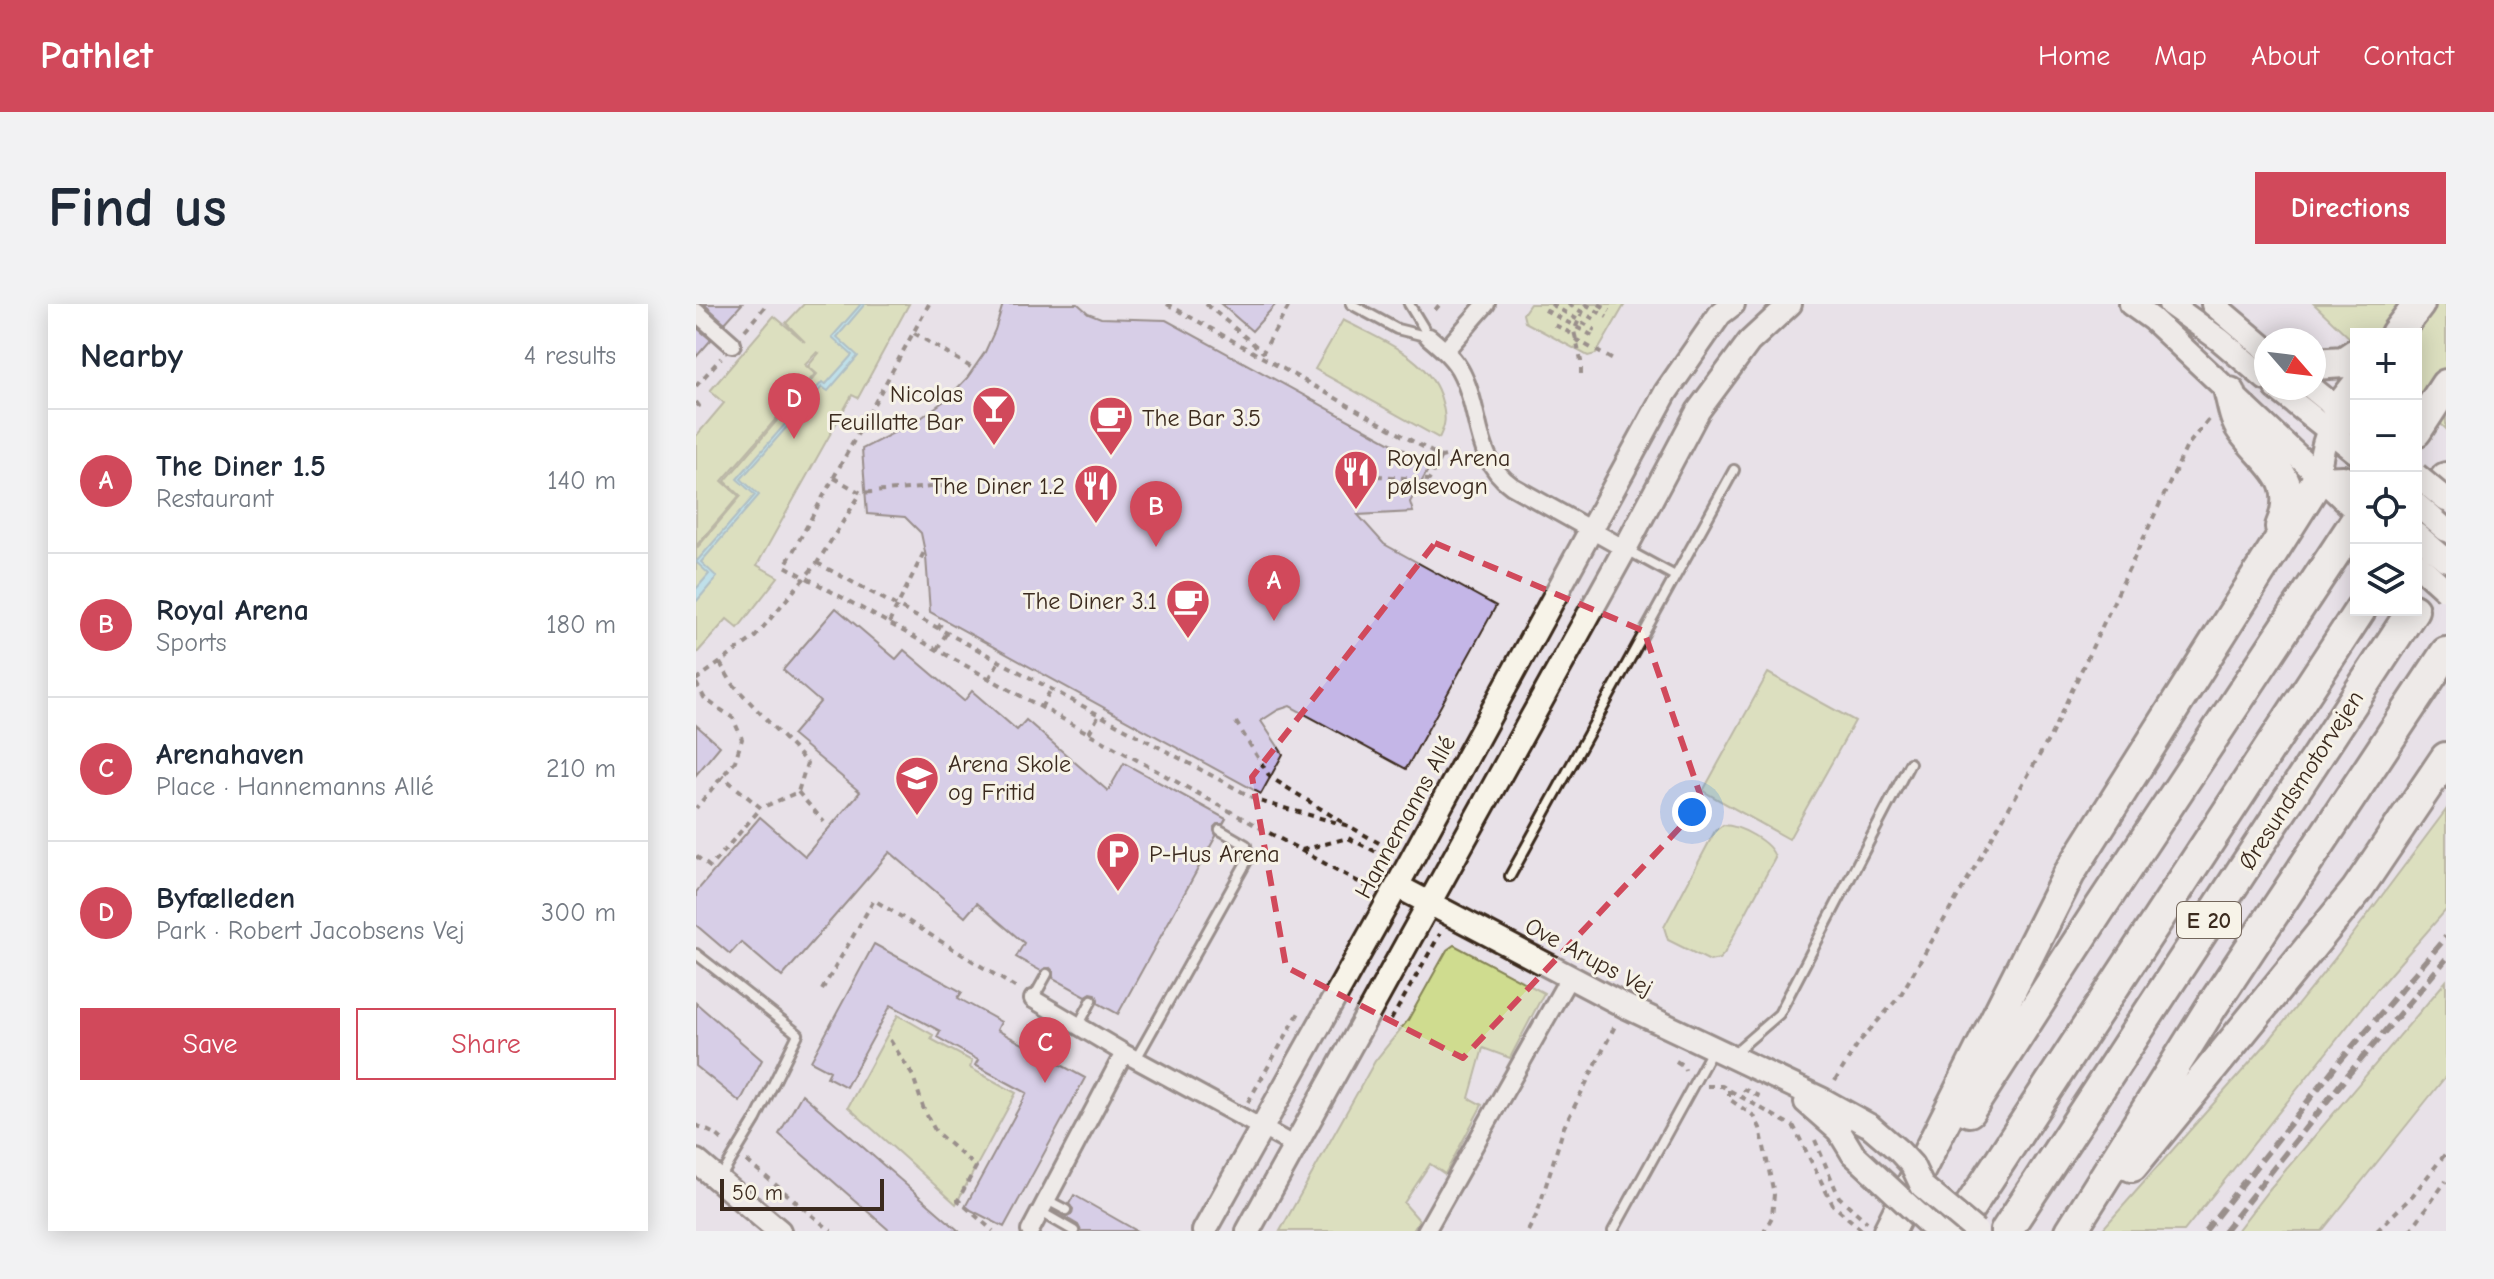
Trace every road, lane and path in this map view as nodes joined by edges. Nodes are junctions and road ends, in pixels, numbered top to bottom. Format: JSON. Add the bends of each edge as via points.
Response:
{"nodes":[{"id":1,"x":929,"y":304,"type":"edge"},
{"id":2,"x":1167,"y":304,"type":"edge"},
{"id":3,"x":1206,"y":304,"type":"edge"},
{"id":4,"x":1290,"y":304,"type":"edge"},
{"id":5,"x":1351,"y":304,"type":"edge"},
{"id":6,"x":1409,"y":304,"type":"edge"},
{"id":7,"x":1440,"y":304,"type":"edge"},
{"id":8,"x":1486,"y":304,"type":"edge"},
{"id":9,"x":1551,"y":304,"type":"edge"},
{"id":10,"x":1568,"y":304,"type":"edge"},
{"id":11,"x":1585,"y":304,"type":"edge"},
{"id":12,"x":1599,"y":304,"type":"edge"},
{"id":13,"x":1733,"y":304,"type":"edge"},
{"id":14,"x":1790,"y":304,"type":"edge"},
{"id":15,"x":2131,"y":304,"type":"edge"},
{"id":16,"x":2170,"y":304,"type":"edge"},
{"id":17,"x":2213,"y":304,"type":"edge"},
{"id":18,"x":2395,"y":304,"type":"edge"},
{"id":19,"x":2419,"y":304,"type":"edge"},
{"id":20,"x":1435,"y":310,"type":"dead end"},
{"id":21,"x":1545,"y":310,"type":"dead end"},
{"id":22,"x":1610,"y":311,"type":"dead end"},
{"id":23,"x":696,"y":312,"type":"edge"},
{"id":24,"x":1583,"y":313,"type":"junction"},
{"id":25,"x":1607,"y":317,"type":"dead end"},
{"id":26,"x":1580,"y":320,"type":"junction"},
{"id":27,"x":1599,"y":322,"type":"dead end"},
{"id":28,"x":1555,"y":325,"type":"dead end"},
{"id":29,"x":1575,"y":327,"type":"junction"},
{"id":30,"x":2377,"y":328,"type":"edge"},
{"id":31,"x":2401,"y":328,"type":"edge"},
{"id":32,"x":1595,"y":330,"type":"dead end"},
{"id":33,"x":914,"y":332,"type":"junction"},
{"id":34,"x":1593,"y":336,"type":"dead end"},
{"id":35,"x":1429,"y":337,"type":"junction"},
{"id":36,"x":1575,"y":337,"type":"junction"},
{"id":37,"x":2254,"y":339,"type":"edge"},
{"id":38,"x":732,"y":344,"type":"dead end"},
{"id":39,"x":1445,"y":351,"type":"junction"},
{"id":40,"x":1261,"y":354,"type":"junction"},
{"id":41,"x":2350,"y":358,"type":"edge"},
{"id":42,"x":1617,"y":362,"type":"dead end"},
{"id":43,"x":2326,"y":363,"type":"edge"},
{"id":44,"x":974,"y":369,"type":"dead end"},
{"id":45,"x":2254,"y":369,"type":"edge"},
{"id":46,"x":1581,"y":374,"type":"dead end"},
{"id":47,"x":2446,"y":385,"type":"edge"},
{"id":48,"x":2230,"y":393,"type":"junction"},
{"id":49,"x":2326,"y":399,"type":"edge"},
{"id":50,"x":2309,"y":400,"type":"edge"},
{"id":51,"x":696,"y":402,"type":"edge"},
{"id":52,"x":696,"y":409,"type":"edge"},
{"id":53,"x":2344,"y":413,"type":"edge"},
{"id":54,"x":2422,"y":422,"type":"edge"},
{"id":55,"x":2350,"y":432,"type":"edge"},
{"id":56,"x":1459,"y":453,"type":"dead end"},
{"id":57,"x":1441,"y":457,"type":"junction"},
{"id":58,"x":1734,"y":470,"type":"dead end"},
{"id":59,"x":1353,"y":474,"type":"dead end"},
{"id":60,"x":834,"y":478,"type":"junction"},
{"id":61,"x":2446,"y":478,"type":"edge"},
{"id":62,"x":2422,"y":480,"type":"edge"},
{"id":63,"x":2338,"y":483,"type":"edge"},
{"id":64,"x":942,"y":486,"type":"dead end"},
{"id":65,"x":861,"y":493,"type":"junction"},
{"id":66,"x":2446,"y":500,"type":"edge"},
{"id":67,"x":2350,"y":502,"type":"edge"},
{"id":68,"x":2422,"y":509,"type":"edge"},
{"id":69,"x":2422,"y":515,"type":"edge"},
{"id":70,"x":1592,"y":530,"type":"junction"},
{"id":71,"x":2350,"y":530,"type":"edge"},
{"id":72,"x":2446,"y":530,"type":"edge"},
{"id":73,"x":2422,"y":539,"type":"edge"},
{"id":74,"x":1625,"y":549,"type":"junction"},
{"id":75,"x":925,"y":550,"type":"dead end"},
{"id":76,"x":2446,"y":560,"type":"edge"},
{"id":77,"x":817,"y":563,"type":"junction"},
{"id":78,"x":2422,"y":568,"type":"edge"},
{"id":79,"x":1675,"y":576,"type":"junction"},
{"id":80,"x":805,"y":577,"type":"junction"},
{"id":81,"x":2253,"y":582,"type":"junction"},
{"id":82,"x":2446,"y":590,"type":"edge"},
{"id":83,"x":2422,"y":596,"type":"edge"},
{"id":84,"x":897,"y":608,"type":"junction"},
{"id":85,"x":2356,"y":616,"type":"edge"},
{"id":86,"x":2409,"y":616,"type":"edge"},
{"id":87,"x":943,"y":620,"type":"dead end"},
{"id":88,"x":889,"y":623,"type":"junction"},
{"id":89,"x":938,"y":629,"type":"junction"},
{"id":90,"x":946,"y":634,"type":"junction"},
{"id":91,"x":937,"y":650,"type":"junction"},
{"id":92,"x":2446,"y":653,"type":"edge"},
{"id":93,"x":999,"y":661,"type":"junction"},
{"id":94,"x":720,"y":663,"type":"junction"},
{"id":95,"x":989,"y":679,"type":"junction"},
{"id":96,"x":696,"y":682,"type":"edge"},
{"id":97,"x":1051,"y":689,"type":"junction"},
{"id":98,"x":1041,"y":708,"type":"junction"},
{"id":99,"x":1099,"y":715,"type":"junction"},
{"id":100,"x":1236,"y":722,"type":"dead end"},
{"id":101,"x":1089,"y":733,"type":"junction"},
{"id":102,"x":2446,"y":758,"type":"edge"},
{"id":103,"x":1910,"y":763,"type":"dead end"},
{"id":104,"x":722,"y":776,"type":"junction"},
{"id":105,"x":798,"y":792,"type":"junction"},
{"id":106,"x":696,"y":808,"type":"edge"},
{"id":107,"x":761,"y":808,"type":"junction"},
{"id":108,"x":824,"y":822,"type":"dead end"},
{"id":109,"x":1349,"y":826,"type":"junction"},
{"id":110,"x":1220,"y":830,"type":"dead end"},
{"id":111,"x":1401,"y":846,"type":"dead end"},
{"id":112,"x":1301,"y":850,"type":"junction"},
{"id":113,"x":1397,"y":853,"type":"junction"},
{"id":114,"x":1382,"y":854,"type":"dead end"},
{"id":115,"x":696,"y":856,"type":"edge"},
{"id":116,"x":1510,"y":876,"type":"dead end"},
{"id":117,"x":1385,"y":882,"type":"junction"},
{"id":118,"x":1429,"y":903,"type":"junction"},
{"id":119,"x":696,"y":954,"type":"edge"},
{"id":120,"x":1047,"y":974,"type":"dead end"},
{"id":121,"x":1570,"y":976,"type":"junction"},
{"id":122,"x":822,"y":990,"type":"dead end"},
{"id":123,"x":1033,"y":999,"type":"junction"},
{"id":124,"x":1092,"y":1000,"type":"dead end"},
{"id":125,"x":1304,"y":1006,"type":"dead end"},
{"id":126,"x":1625,"y":1006,"type":"junction"},
{"id":127,"x":1078,"y":1026,"type":"junction"},
{"id":128,"x":890,"y":1040,"type":"dead end"},
{"id":129,"x":1721,"y":1053,"type":"junction"},
{"id":130,"x":1130,"y":1056,"type":"junction"},
{"id":131,"x":1676,"y":1061,"type":"dead end"},
{"id":132,"x":1759,"y":1070,"type":"junction"},
{"id":133,"x":1696,"y":1080,"type":"junction"},
{"id":134,"x":1729,"y":1090,"type":"junction"},
{"id":135,"x":1823,"y":1100,"type":"junction"},
{"id":136,"x":1241,"y":1117,"type":"junction"},
{"id":137,"x":696,"y":1125,"type":"edge"},
{"id":138,"x":1261,"y":1128,"type":"junction"},
{"id":139,"x":1810,"y":1130,"type":"dead end"},
{"id":140,"x":1295,"y":1146,"type":"junction"},
{"id":141,"x":736,"y":1152,"type":"junction"},
{"id":142,"x":2446,"y":1153,"type":"edge"},
{"id":143,"x":696,"y":1161,"type":"edge"},
{"id":144,"x":719,"y":1180,"type":"junction"},
{"id":145,"x":2446,"y":1181,"type":"edge"},
{"id":146,"x":1922,"y":1186,"type":"junction"},
{"id":147,"x":1043,"y":1206,"type":"junction"},
{"id":148,"x":1066,"y":1210,"type":"dead end"},
{"id":149,"x":1939,"y":1229,"type":"edge"},
{"id":150,"x":779,"y":1231,"type":"edge"},
{"id":151,"x":831,"y":1231,"type":"edge"},
{"id":152,"x":993,"y":1231,"type":"edge"},
{"id":153,"x":1030,"y":1231,"type":"edge"},
{"id":154,"x":1074,"y":1231,"type":"edge"},
{"id":155,"x":1204,"y":1231,"type":"edge"},
{"id":156,"x":1248,"y":1231,"type":"edge"},
{"id":157,"x":1426,"y":1231,"type":"edge"},
{"id":158,"x":1528,"y":1231,"type":"edge"},
{"id":159,"x":1613,"y":1231,"type":"edge"},
{"id":160,"x":1764,"y":1231,"type":"edge"},
{"id":161,"x":1863,"y":1231,"type":"edge"},
{"id":162,"x":1878,"y":1231,"type":"edge"},
{"id":163,"x":1889,"y":1231,"type":"edge"},
{"id":164,"x":1976,"y":1231,"type":"edge"},
{"id":165,"x":2006,"y":1231,"type":"edge"},
{"id":166,"x":2071,"y":1231,"type":"edge"},
{"id":167,"x":2081,"y":1231,"type":"edge"},
{"id":168,"x":2377,"y":1231,"type":"edge"},
{"id":169,"x":2410,"y":1231,"type":"edge"}],
"edges":[{"from":1,"to":33,"type":"path"},
{"from":2,"to":40,"type":"path"},
{"from":3,"to":40,"type":"path"},
{"from":4,"to":40,"type":"path"},
{"from":5,"to":35,"type":"lane","via":[[1397,329]]},
{"from":6,"to":35,"type":"lane"},
{"from":7,"to":20,"type":"path"},
{"from":8,"to":39,"type":"street"},
{"from":9,"to":26,"type":"path"},
{"from":10,"to":24,"type":"path"},
{"from":11,"to":24,"type":"path"},
{"from":11,"to":25,"type":"path"},
{"from":12,"to":22,"type":"path"},
{"from":13,"to":70,"type":"street","name":"Hannemanns Allé","via":[[1720,314],[1666,392]]},
{"from":14,"to":74,"type":"street","via":[[1749,342],[1698,411]]},
{"from":15,"to":48,"type":"street"},
{"from":16,"to":45,"type":"street"},
{"from":17,"to":37,"type":"street"},
{"from":18,"to":30,"type":"highway"},
{"from":19,"to":31,"type":"highway"},
{"from":21,"to":29,"type":"path"},
{"from":23,"to":38,"type":"street"},
{"from":24,"to":26,"type":"path"},
{"from":24,"to":27,"type":"path"},
{"from":26,"to":29,"type":"path"},
{"from":26,"to":32,"type":"path"},
{"from":28,"to":36,"type":"path"},
{"from":29,"to":34,"type":"path"},
{"from":29,"to":36,"type":"path"},
{"from":33,"to":44,"type":"path"},
{"from":33,"to":60,"type":"path"},
{"from":35,"to":39,"type":"street"},
{"from":36,"to":42,"type":"path"},
{"from":36,"to":46,"type":"path"},
{"from":39,"to":70,"type":"street","via":[[1463,375],[1483,448],[1497,473]]},
{"from":40,"to":57,"type":"path"},
{"from":41,"to":43,"type":"highway"},
{"from":47,"to":54,"type":"highway"},
{"from":48,"to":63,"type":"street"},
{"from":48,"to":81,"type":"highway","via":[[2239,426],[2284,478],[2289,499]]},
{"from":48,"to":135,"type":"path","via":[[2187,446],[2042,751],[1900,996],[1859,1042]]},
{"from":49,"to":53,"type":"street"},
{"from":50,"to":53,"type":"street"},
{"from":51,"to":52,"type":"path"},
{"from":53,"to":55,"type":"street"},
{"from":53,"to":63,"type":"street","via":[[2320,455]]},
{"from":56,"to":57,"type":"path"},
{"from":57,"to":59,"type":"path","via":[[1429,480]]},
{"from":58,"to":79,"type":"lane"},
{"from":60,"to":65,"type":"path"},
{"from":60,"to":80,"type":"path","via":[[785,566]]},
{"from":61,"to":69,"type":"highway"},
{"from":62,"to":66,"type":"street","bridge":true},
{"from":63,"to":67,"type":"street"},
{"from":63,"to":81,"type":"highway"},
{"from":64,"to":65,"type":"path"},
{"from":65,"to":77,"type":"path"},
{"from":68,"to":72,"type":"street","bridge":true},
{"from":70,"to":74,"type":"street"},
{"from":70,"to":117,"type":"street","name":"Hannemanns Allé"},
{"from":71,"to":146,"type":"highway"},
{"from":73,"to":76,"type":"street","bridge":true},
{"from":74,"to":79,"type":"lane"},
{"from":74,"to":118,"type":"street"},
{"from":75,"to":84,"type":"path"},
{"from":76,"to":83,"type":"highway","name":"Øresundsmotorvejen","number":"E 20"},
{"from":77,"to":80,"type":"path"},
{"from":77,"to":84,"type":"path"},
{"from":78,"to":82,"type":"street","bridge":true},
{"from":79,"to":116,"type":"lane"},
{"from":80,"to":88,"type":"path"},
{"from":80,"to":94,"type":"path","via":[[755,637]]},
{"from":81,"to":163,"type":"highway","via":[[2069,874]]},
{"from":84,"to":88,"type":"path"},
{"from":84,"to":89,"type":"path"},
{"from":85,"to":149,"type":"highway","name":"Øresundsmotorvejen","number":"E 20"},
{"from":86,"to":165,"type":"highway","name":"Øresundsmotorvejen","number":"E 20"},
{"from":87,"to":89,"type":"path"},
{"from":88,"to":91,"type":"path"},
{"from":89,"to":90,"type":"path"},
{"from":90,"to":91,"type":"path"},
{"from":90,"to":93,"type":"path"},
{"from":91,"to":95,"type":"path"},
{"from":92,"to":166,"type":"highway","via":[[2212,1006]]},
{"from":93,"to":95,"type":"path"},
{"from":93,"to":97,"type":"path"},
{"from":94,"to":96,"type":"path"},
{"from":94,"to":105,"type":"path","via":[[732,683],[807,763]]},
{"from":95,"to":98,"type":"path"},
{"from":96,"to":104,"type":"path","via":[[705,699],[733,718],[742,739],[735,761]]},
{"from":97,"to":98,"type":"path"},
{"from":97,"to":99,"type":"path"},
{"from":98,"to":101,"type":"path"},
{"from":99,"to":101,"type":"path"},
{"from":99,"to":109,"type":"path","via":[[1259,801]]},
{"from":100,"to":109,"type":"path","via":[[1270,777]]},
{"from":101,"to":112,"type":"path"},
{"from":102,"to":167,"type":"highway","via":[[2357,890]]},
{"from":103,"to":129,"type":"lane","via":[[1779,1014]]},
{"from":104,"to":106,"type":"path"},
{"from":104,"to":107,"type":"path"},
{"from":105,"to":107,"type":"path"},
{"from":105,"to":108,"type":"path"},
{"from":107,"to":115,"type":"path","via":[[710,867]]},
{"from":109,"to":113,"type":"path"},
{"from":110,"to":130,"type":"lane","via":[[1246,845],[1249,854]]},
{"from":111,"to":113,"type":"path"},
{"from":112,"to":114,"type":"path","via":[[1348,838]]},
{"from":112,"to":117,"type":"path"},
{"from":113,"to":117,"type":"path"},
{"from":117,"to":118,"type":"street","name":"Ove Arups Vej"},
{"from":117,"to":138,"type":"street","name":"Hannemanns Allé"},
{"from":118,"to":121,"type":"street","name":"Ove Arups Vej"},
{"from":118,"to":140,"type":"street"},
{"from":119,"to":141,"type":"lane","via":[[798,1034]]},
{"from":120,"to":123,"type":"lane"},
{"from":121,"to":126,"type":"street","name":"Ove Arups Vej"},
{"from":121,"to":157,"type":"street"},
{"from":122,"to":123,"type":"path","via":[[874,900]]},
{"from":123,"to":127,"type":"street"},
{"from":124,"to":127,"type":"lane"},
{"from":125,"to":136,"type":"path"},
{"from":126,"to":129,"type":"street","name":"Ove Arups Vej"},
{"from":126,"to":158,"type":"path","via":[[1564,1127]]},
{"from":127,"to":130,"type":"street"},
{"from":128,"to":152,"type":"path","via":[[913,1076],[936,1132],[976,1167],[958,1200]]},
{"from":129,"to":132,"type":"street","name":"Ove Arups Vej"},
{"from":129,"to":133,"type":"lane"},
{"from":130,"to":136,"type":"street"},
{"from":130,"to":147,"type":"street"},
{"from":131,"to":133,"type":"path"},
{"from":132,"to":135,"type":"street","name":"Ove Arups Vej"},
{"from":132,"to":149,"type":"street","name":"Ove Arups Vej","bridge":true,"via":[[1823,1115],[1853,1154]]},
{"from":133,"to":134,"type":"path"},
{"from":133,"to":159,"type":"lane"},
{"from":134,"to":160,"type":"path","via":[[1729,1099],[1754,1116],[1760,1128],[1774,1194],[1772,1217]]},
{"from":134,"to":161,"type":"path","via":[[1794,1127],[1836,1208]]},
{"from":135,"to":146,"type":"street","name":"Ove Arups Vej","bridge":true,"via":[[1870,1126],[1899,1151]]},
{"from":136,"to":138,"type":"street"},
{"from":137,"to":141,"type":"path"},
{"from":138,"to":140,"type":"street"},
{"from":138,"to":155,"type":"street","name":"Hannemanns Allé"},
{"from":139,"to":162,"type":"path","via":[[1842,1200]]},
{"from":140,"to":156,"type":"street"},
{"from":141,"to":144,"type":"lane"},
{"from":141,"to":151,"type":"path"},
{"from":142,"to":168,"type":"path"},
{"from":143,"to":144,"type":"street"},
{"from":144,"to":150,"type":"street"},
{"from":145,"to":169,"type":"path"},
{"from":146,"to":149,"type":"highway","bridge":true,"via":[[1922,1205]]},
{"from":146,"to":164,"type":"street","name":"Ove Arups Vej","bridge":true},
{"from":147,"to":148,"type":"lane"},
{"from":147,"to":153,"type":"street"},
{"from":147,"to":154,"type":"lane"}]}
